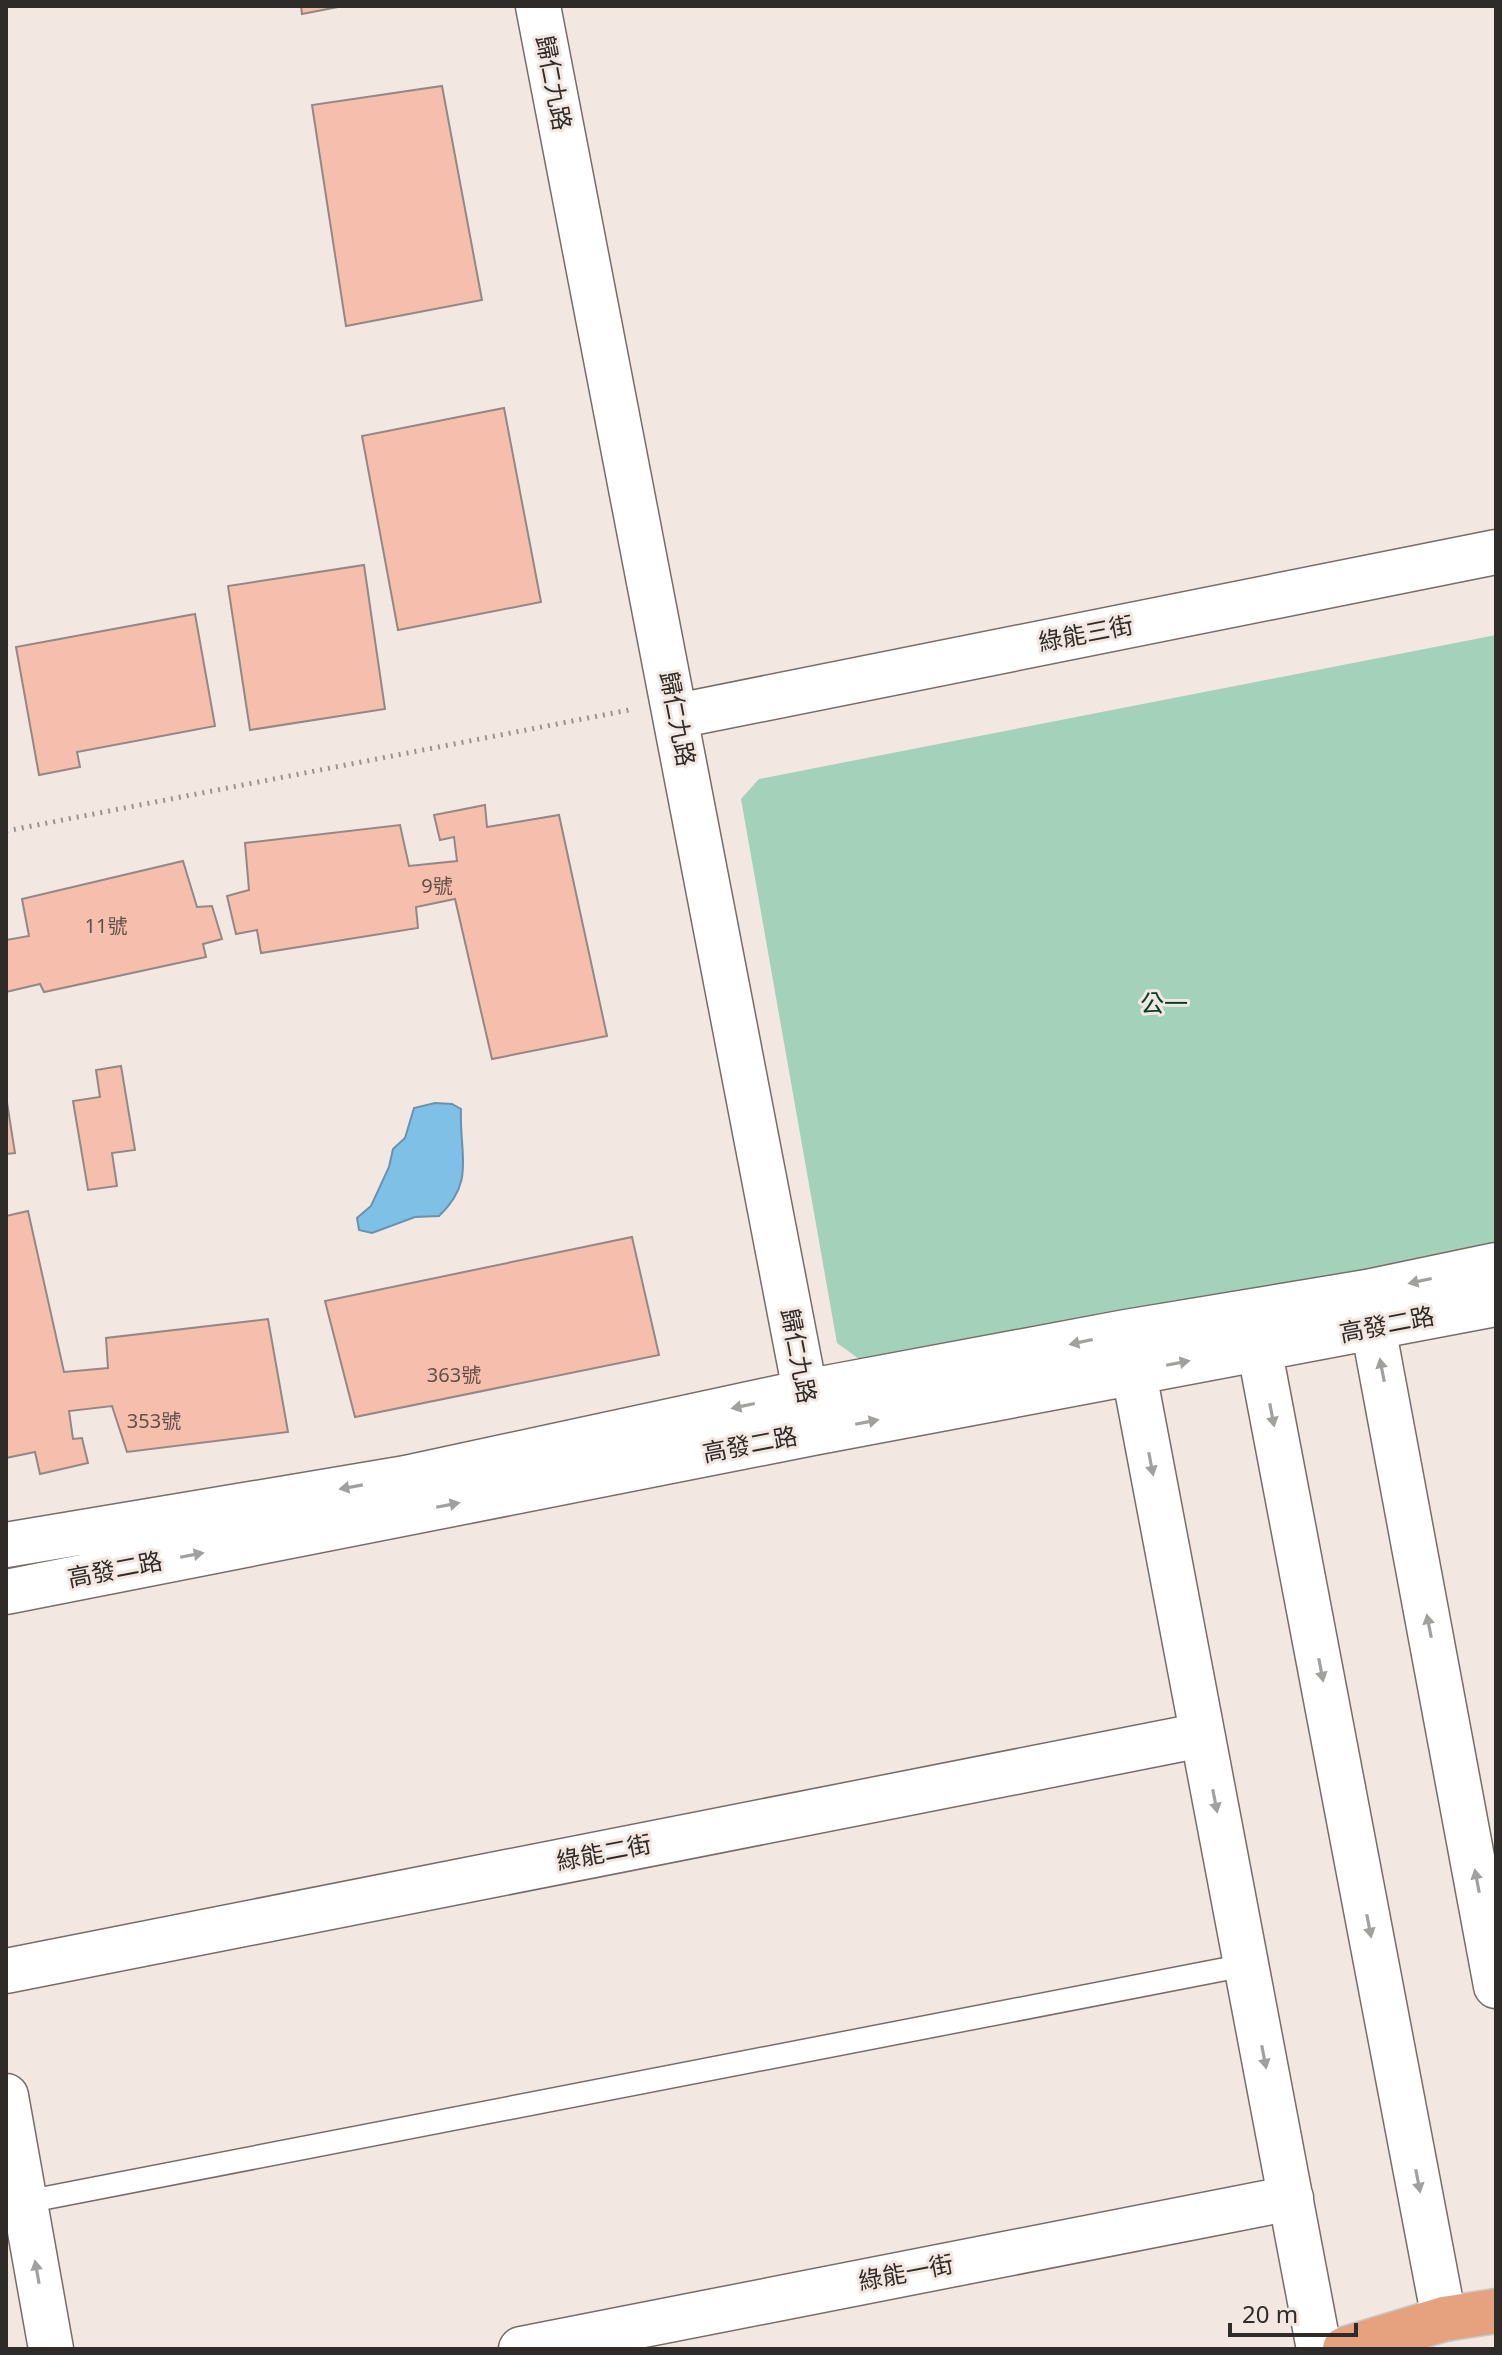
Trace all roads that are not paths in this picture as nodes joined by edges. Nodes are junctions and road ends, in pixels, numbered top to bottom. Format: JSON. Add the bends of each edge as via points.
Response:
{"nodes":[{"id":1,"x":538,"y":6,"type":"edge"},
{"id":2,"x":1496,"y":552,"type":"edge"},
{"id":3,"x":659,"y":712,"type":"junction"},
{"id":4,"x":1496,"y":1265,"type":"edge"},
{"id":5,"x":1496,"y":1304,"type":"edge"},
{"id":6,"x":1370,"y":1310,"type":"junction"},
{"id":7,"x":1256,"y":1329,"type":"junction"},
{"id":8,"x":1130,"y":1352,"type":"junction"},
{"id":9,"x":809,"y":1412,"type":"junction"},
{"id":10,"x":6,"y":1545,"type":"edge"},
{"id":11,"x":6,"y":1592,"type":"edge"},
{"id":12,"x":1202,"y":1735,"type":"junction"},
{"id":13,"x":1246,"y":1965,"type":"junction"},
{"id":14,"x":6,"y":1971,"type":"edge"},
{"id":15,"x":1496,"y":1986,"type":"edge"},
{"id":16,"x":6,"y":2096,"type":"edge"},
{"id":17,"x":1291,"y":2198,"type":"junction"},
{"id":18,"x":25,"y":2202,"type":"junction"},
{"id":19,"x":1496,"y":2311,"type":"edge"},
{"id":20,"x":1444,"y":2319,"type":"junction"},
{"id":21,"x":51,"y":2349,"type":"edge"},
{"id":22,"x":521,"y":2349,"type":"edge"},
{"id":23,"x":1319,"y":2349,"type":"edge"},
{"id":24,"x":1345,"y":2349,"type":"edge"}],
"edges":[{"from":1,"to":3,"type":"street","name":"歸仁九路"},
{"from":2,"to":3,"type":"street","name":"綠能三街"},
{"from":3,"to":9,"type":"street","name":"歸仁九路"},
{"from":4,"to":6,"type":"street","name":"高發二路","one_way":true},
{"from":5,"to":6,"type":"street","name":"高發二路"},
{"from":6,"to":7,"type":"street","name":"高發二路"},
{"from":15,"to":6,"type":"street","one_way":true},
{"from":7,"to":8,"type":"street","name":"高發二路"},
{"from":7,"to":20,"type":"street","one_way":true},
{"from":8,"to":9,"type":"street","name":"高發二路","via":[[1056,1347]]},
{"from":8,"to":12,"type":"street","one_way":true},
{"from":9,"to":10,"type":"street","name":"高發二路","one_way":true},
{"from":11,"to":9,"type":"street","name":"高發二路","one_way":true},
{"from":12,"to":13,"type":"street","one_way":true},
{"from":12,"to":14,"type":"street","name":"綠能二街"},
{"from":13,"to":17,"type":"street","one_way":true},
{"from":13,"to":18,"type":"lane"},
{"from":16,"to":18,"type":"street"},
{"from":17,"to":22,"type":"street","name":"綠能一街"},
{"from":17,"to":23,"type":"street"},
{"from":21,"to":18,"type":"street","one_way":true},
{"from":19,"to":20,"type":"main road"},
{"from":20,"to":24,"type":"main road"}]}
